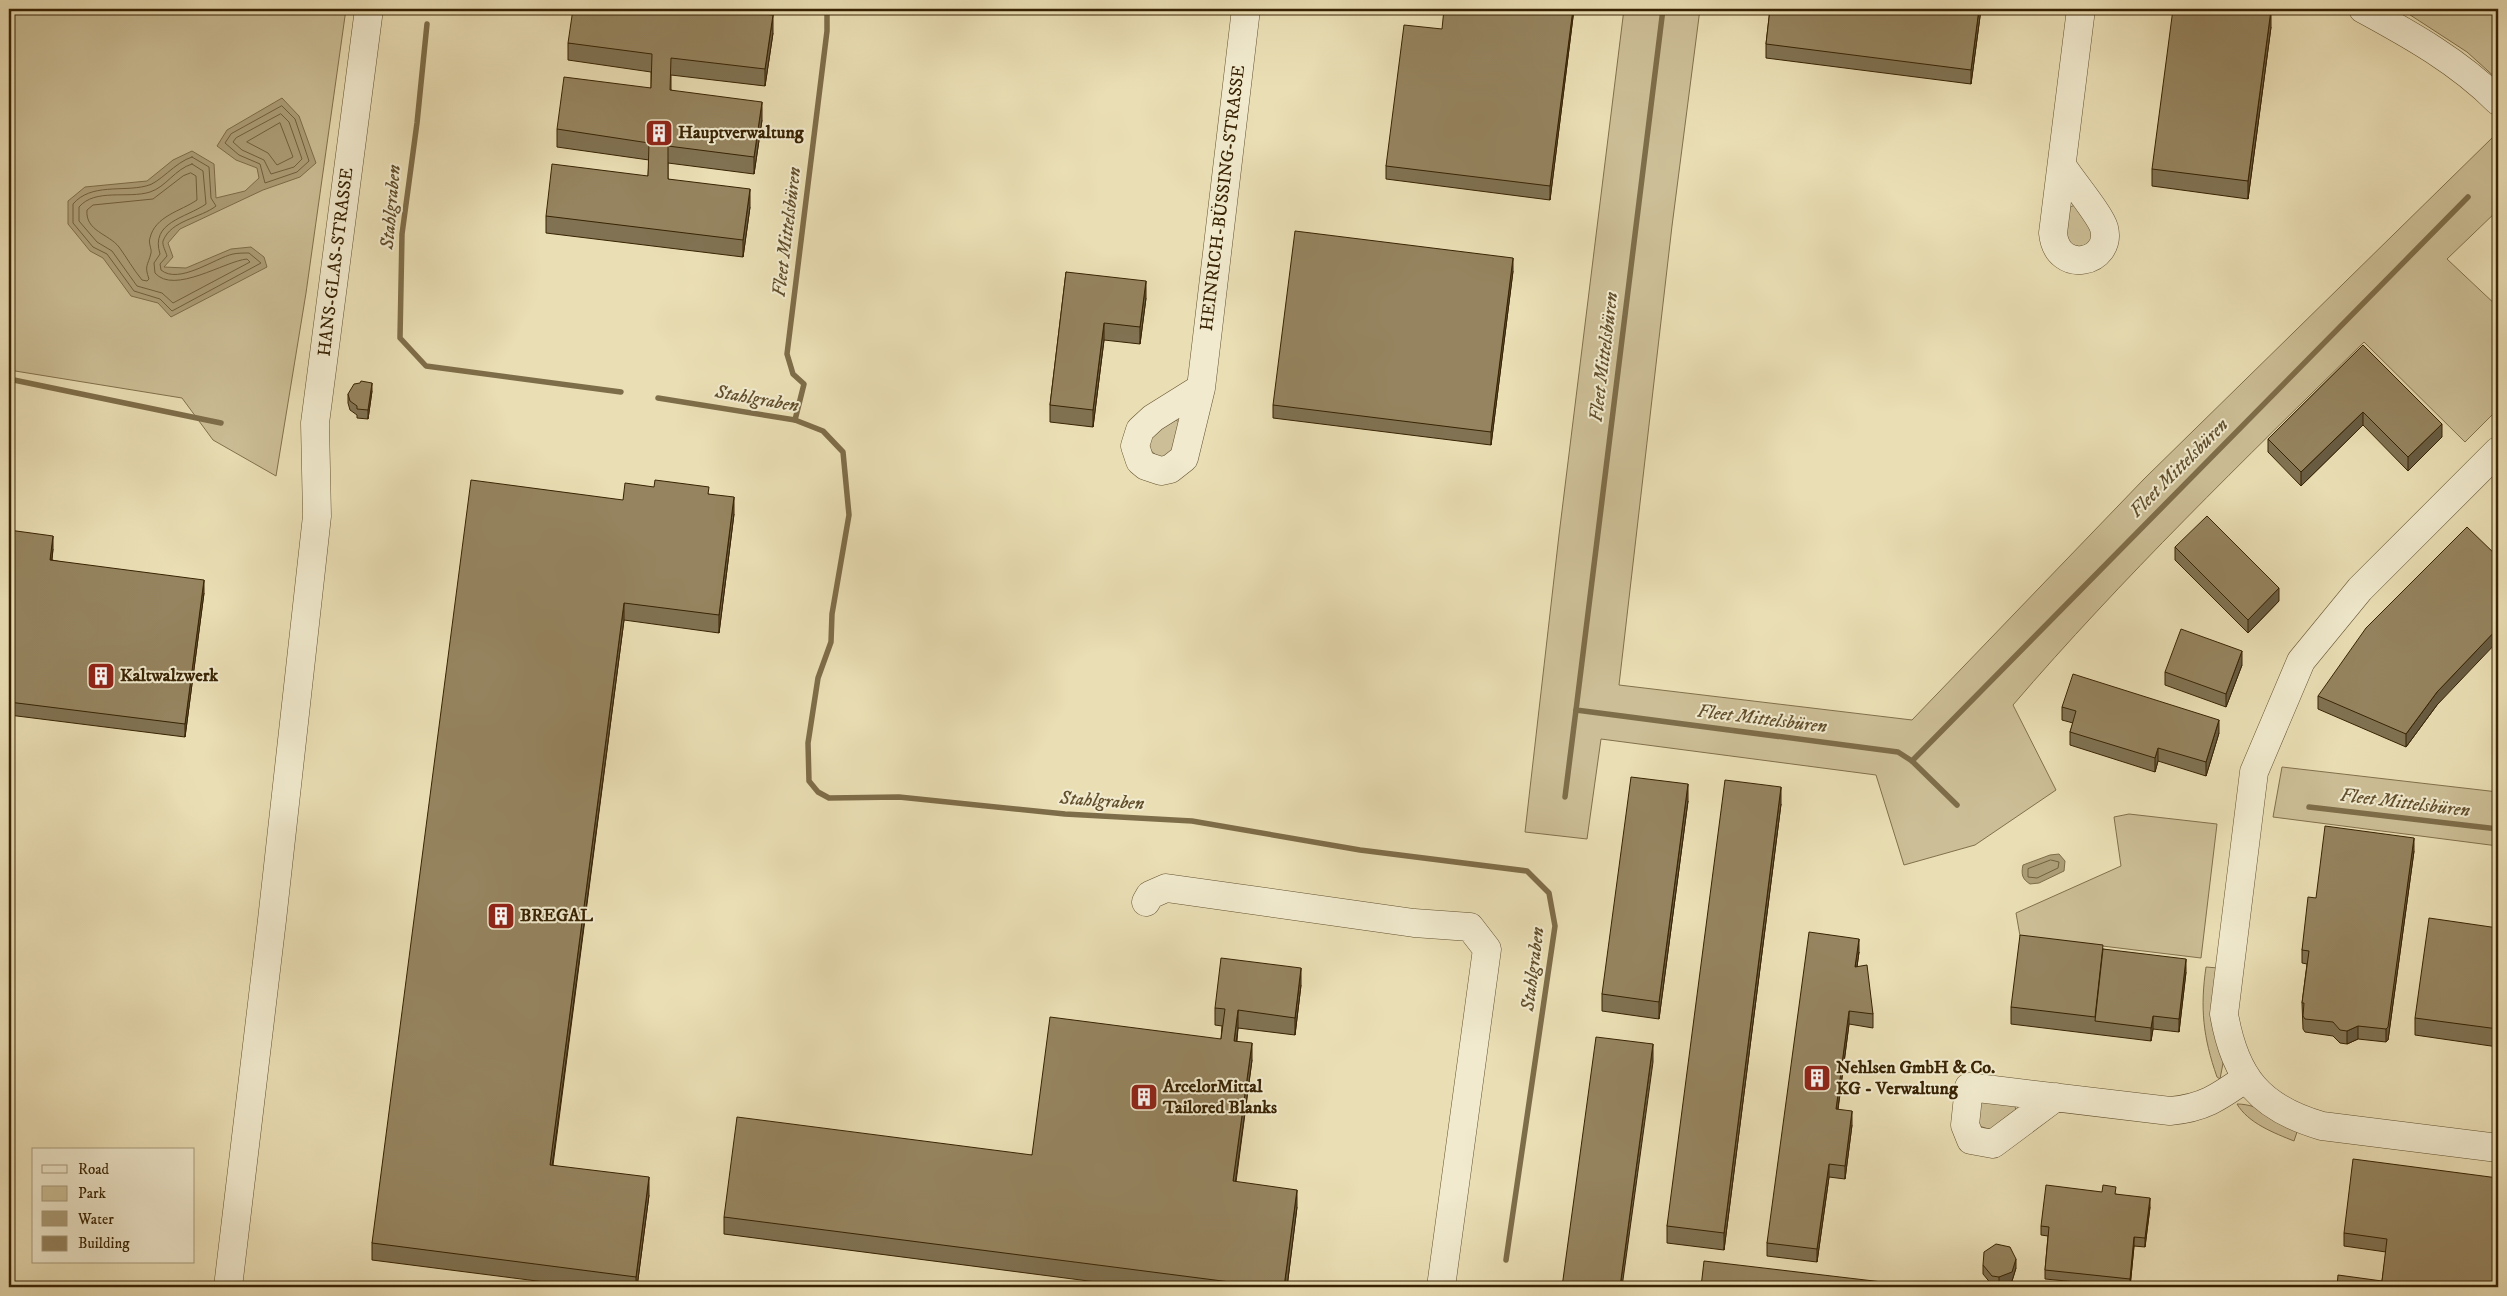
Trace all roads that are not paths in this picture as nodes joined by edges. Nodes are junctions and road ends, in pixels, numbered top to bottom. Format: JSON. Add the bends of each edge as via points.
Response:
{"nodes":[{"id":1,"x":369,"y":9,"type":"edge"},
{"id":2,"x":1246,"y":9,"type":"edge"},
{"id":3,"x":2080,"y":9,"type":"edge"},
{"id":4,"x":2363,"y":9,"type":"edge"},
{"id":5,"x":2498,"y":101,"type":"edge"},
{"id":6,"x":2063,"y":167,"type":"dead end"},
{"id":7,"x":1201,"y":388,"type":"dead end"},
{"id":8,"x":2498,"y":452,"type":"edge"},
{"id":9,"x":1146,"y":902,"type":"dead end"},
{"id":10,"x":2246,"y":1078,"type":"junction"},
{"id":11,"x":2056,"y":1097,"type":"dead end"},
{"id":12,"x":2498,"y":1148,"type":"edge"},
{"id":13,"x":228,"y":1287,"type":"edge"},
{"id":14,"x":1441,"y":1287,"type":"edge"}],
"edges":[{"from":1,"to":13,"type":"street","name":"HANS-GLAS-STRASSE","via":[[315,423],[317,516]]},
{"from":2,"to":7,"type":"street","name":"HEINRICH-BÜSSING-STRASSE"},
{"from":3,"to":6,"type":"street"},
{"from":4,"to":5,"type":"street","via":[[2423,42]]},
{"from":8,"to":10,"type":"street","via":[[2360,589],[2301,661],[2274,721],[2254,772],[2224,1014],[2229,1042]]},
{"from":9,"to":14,"type":"street","via":[[1150,895],[1166,888],[1414,923],[1470,927],[1487,949]]},
{"from":10,"to":11,"type":"street","via":[[2193,1109],[2170,1110]]},
{"from":10,"to":12,"type":"street","via":[[2276,1106],[2296,1118],[2322,1126]]}]}
